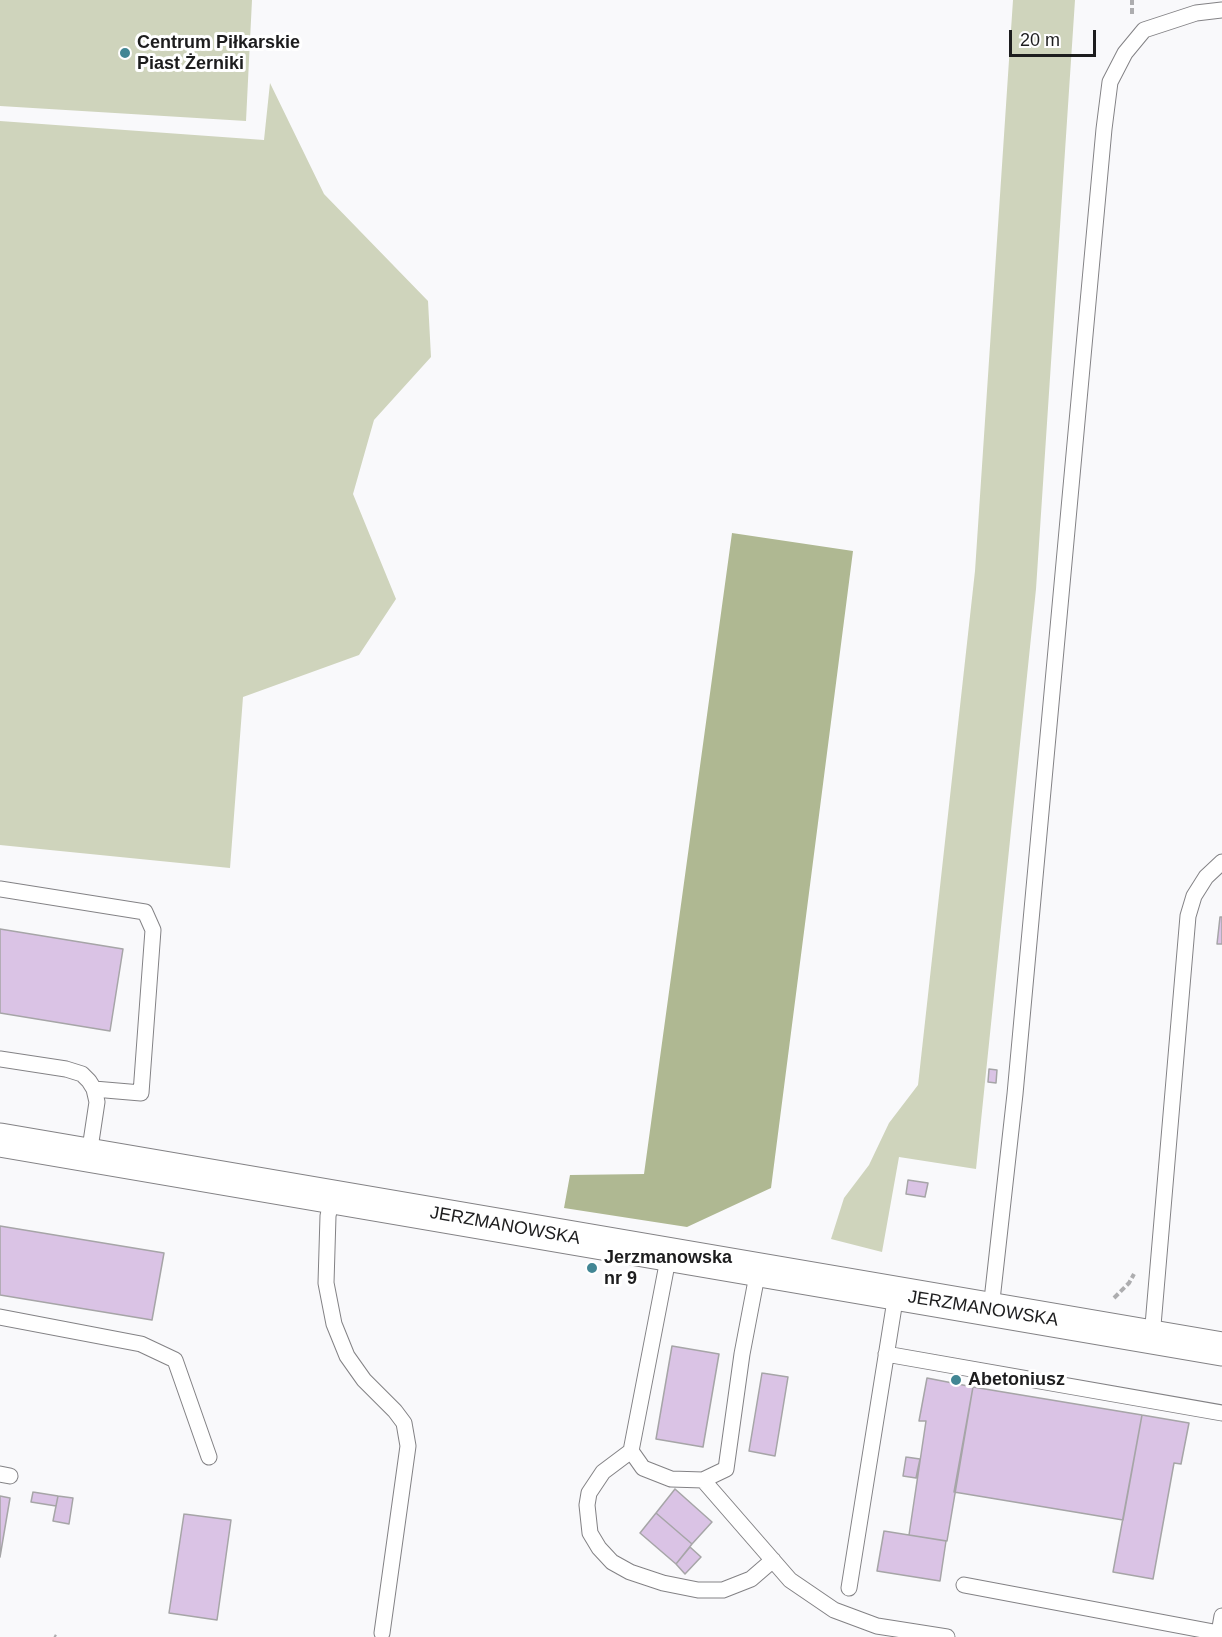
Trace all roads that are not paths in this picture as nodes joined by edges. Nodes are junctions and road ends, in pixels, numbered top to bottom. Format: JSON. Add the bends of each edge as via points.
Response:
{"nodes":[{"id":1,"x":1222,"y":10,"type":"edge"},
{"id":2,"x":1222,"y":862,"type":"edge"},
{"id":3,"x":0,"y":889,"type":"edge"},
{"id":4,"x":0,"y":1059,"type":"edge"},
{"id":5,"x":94,"y":1089,"type":"junction"},
{"id":6,"x":0,"y":1140,"type":"edge"},
{"id":7,"x":89,"y":1155,"type":"junction"},
{"id":8,"x":332,"y":1197,"type":"junction"},
{"id":9,"x":669,"y":1254,"type":"junction"},
{"id":10,"x":758,"y":1270,"type":"junction"},
{"id":11,"x":896,"y":1294,"type":"junction"},
{"id":12,"x":991,"y":1309,"type":"junction"},
{"id":13,"x":0,"y":1317,"type":"edge"},
{"id":14,"x":1152,"y":1337,"type":"junction"},
{"id":15,"x":1222,"y":1349,"type":"edge"},
{"id":16,"x":886,"y":1354,"type":"junction"},
{"id":17,"x":1222,"y":1413,"type":"edge"},
{"id":18,"x":631,"y":1451,"type":"junction"},
{"id":19,"x":209,"y":1457,"type":"dead end"},
{"id":20,"x":703,"y":1480,"type":"junction"},
{"id":21,"x":773,"y":1560,"type":"junction"},
{"id":22,"x":964,"y":1585,"type":"dead end"},
{"id":23,"x":849,"y":1588,"type":"dead end"},
{"id":24,"x":1222,"y":1616,"type":"edge"},
{"id":25,"x":382,"y":1633,"type":"dead end"},
{"id":26,"x":947,"y":1637,"type":"edge"}],
"edges":[{"from":1,"to":12,"type":"lane","via":[[1196,13],[1144,30],[1125,53],[1110,82],[1015,1094]]},
{"from":2,"to":14,"type":"lane","via":[[1194,896],[1188,916]]},
{"from":3,"to":5,"type":"lane","via":[[145,912],[153,930],[141,1093]]},
{"from":4,"to":5,"type":"lane","via":[[82,1074]]},
{"from":5,"to":7,"type":"lane","via":[[97,1102]]},
{"from":6,"to":7,"type":"street","name":"JERZMANOWSKA"},
{"from":7,"to":8,"type":"street","name":"JERZMANOWSKA"},
{"from":8,"to":9,"type":"street","name":"JERZMANOWSKA"},
{"from":8,"to":25,"type":"lane","via":[[326,1284],[334,1324],[347,1356],[404,1423],[408,1446]]},
{"from":9,"to":10,"type":"street","name":"JERZMANOWSKA"},
{"from":9,"to":18,"type":"lane"},
{"from":10,"to":11,"type":"street","name":"JERZMANOWSKA"},
{"from":10,"to":20,"type":"lane","via":[[726,1469]]},
{"from":11,"to":12,"type":"street","name":"JERZMANOWSKA"},
{"from":11,"to":16,"type":"lane"},
{"from":12,"to":14,"type":"street","name":"JERZMANOWSKA"},
{"from":13,"to":19,"type":"lane","via":[[141,1344],[175,1360]]},
{"from":14,"to":15,"type":"street","name":"JERZMANOWSKA"},
{"from":16,"to":17,"type":"lane"},
{"from":16,"to":23,"type":"lane"},
{"from":18,"to":20,"type":"lane","via":[[643,1468],[671,1479]]},
{"from":18,"to":21,"type":"lane","via":[[603,1472],[588,1499],[590,1533],[612,1562],[663,1583],[723,1590],[744,1583]]},
{"from":20,"to":21,"type":"lane"},
{"from":21,"to":26,"type":"lane","via":[[790,1580],[834,1610],[877,1626]]},
{"from":22,"to":24,"type":"lane","via":[[1219,1633]]}]}
